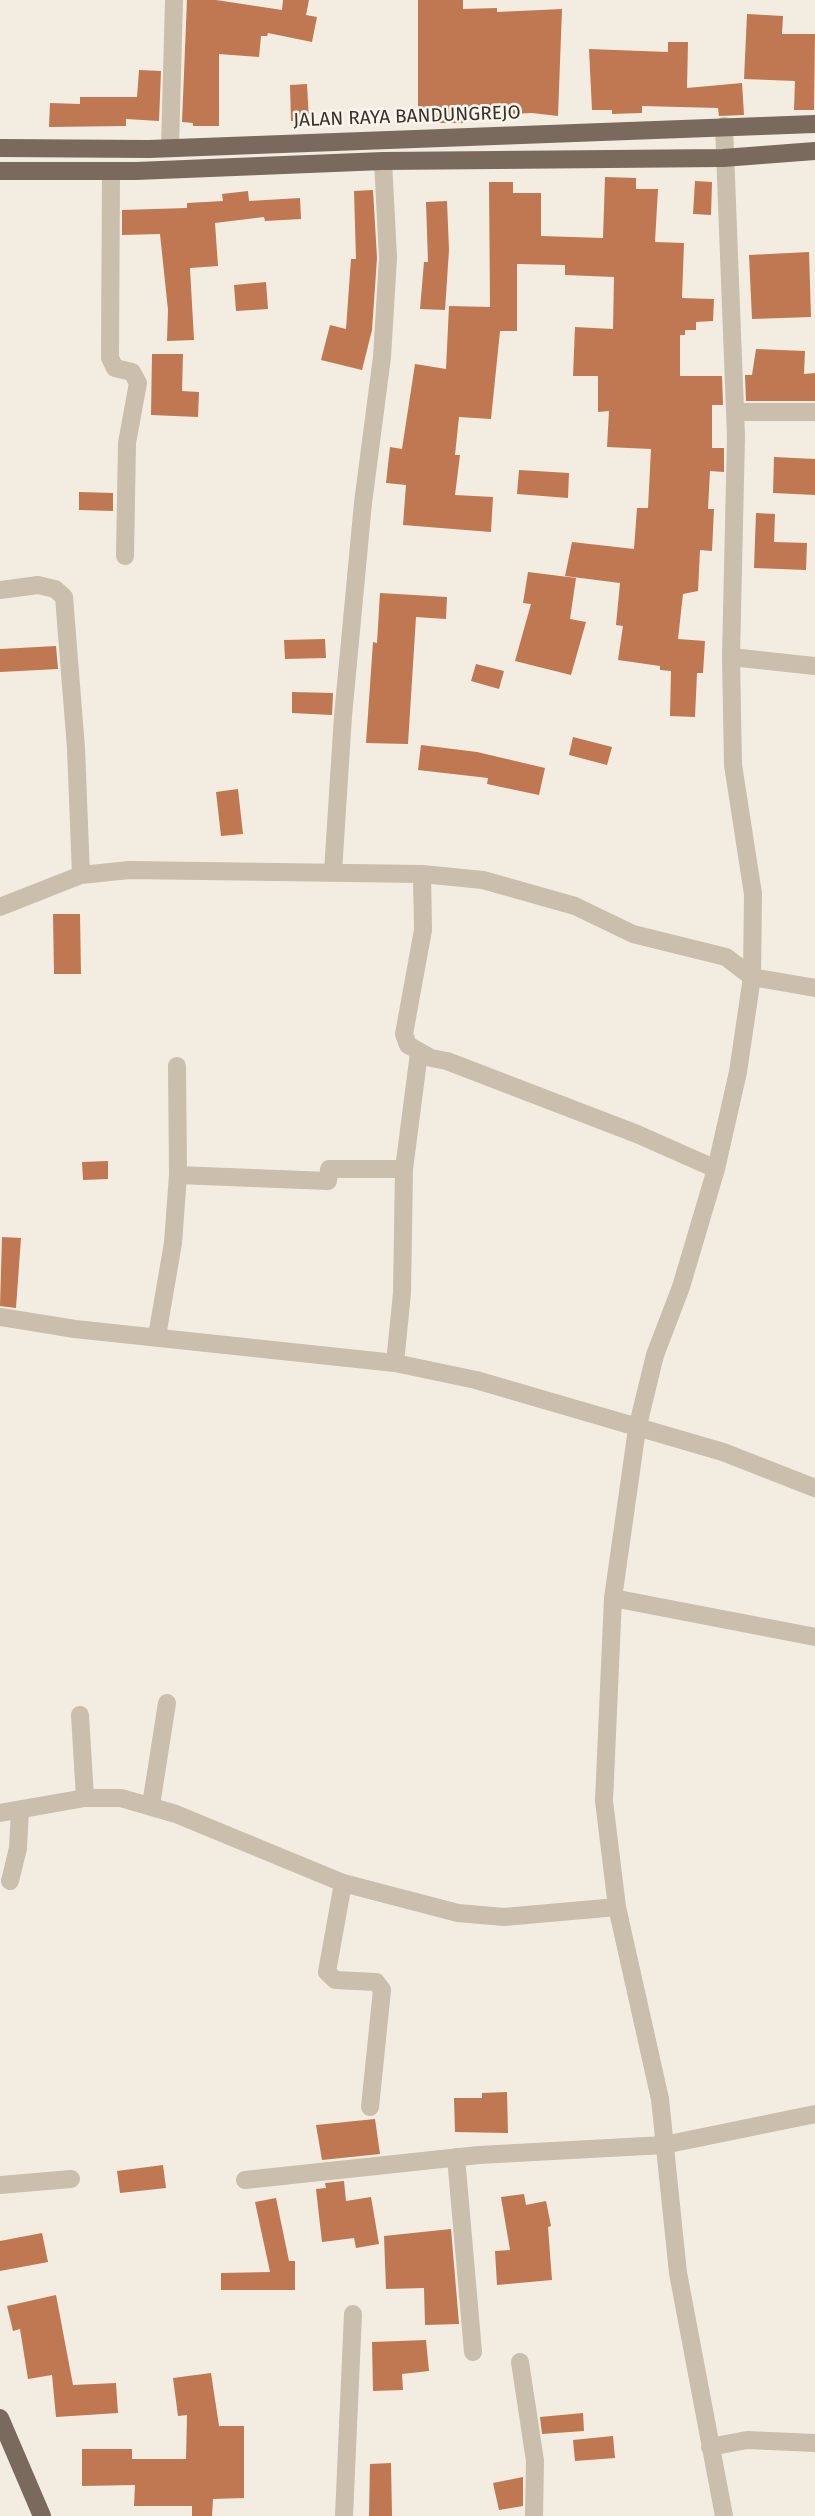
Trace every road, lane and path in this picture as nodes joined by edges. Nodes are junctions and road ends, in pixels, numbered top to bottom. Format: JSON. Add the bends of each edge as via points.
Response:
{"nodes":[{"id":1,"x":174,"y":0,"type":"edge"},
{"id":2,"x":815,"y":124,"type":"edge"},
{"id":3,"x":724,"y":126,"type":"junction"},
{"id":4,"x":1,"y":148,"type":"edge"},
{"id":5,"x":170,"y":148,"type":"junction"},
{"id":6,"x":815,"y":151,"type":"edge"},
{"id":7,"x":723,"y":158,"type":"junction"},
{"id":8,"x":383,"y":161,"type":"junction"},
{"id":9,"x":0,"y":171,"type":"edge"},
{"id":10,"x":111,"y":171,"type":"junction"},
{"id":11,"x":735,"y":412,"type":"junction"},
{"id":12,"x":815,"y":412,"type":"edge"},
{"id":13,"x":124,"y":556,"type":"dead end"},
{"id":14,"x":0,"y":590,"type":"edge"},
{"id":15,"x":731,"y":657,"type":"junction"},
{"id":16,"x":815,"y":666,"type":"edge"},
{"id":17,"x":334,"y":872,"type":"junction"},
{"id":18,"x":422,"y":874,"type":"junction"},
{"id":19,"x":80,"y":875,"type":"junction"},
{"id":20,"x":0,"y":907,"type":"edge"},
{"id":21,"x":752,"y":977,"type":"junction"},
{"id":22,"x":815,"y":988,"type":"edge"},
{"id":23,"x":419,"y":1053,"type":"junction"},
{"id":24,"x":177,"y":1066,"type":"dead end"},
{"id":25,"x":404,"y":1169,"type":"junction"},
{"id":26,"x":716,"y":1169,"type":"junction"},
{"id":27,"x":177,"y":1175,"type":"junction"},
{"id":28,"x":0,"y":1317,"type":"edge"},
{"id":29,"x":157,"y":1336,"type":"junction"},
{"id":30,"x":396,"y":1363,"type":"junction"},
{"id":31,"x":637,"y":1429,"type":"junction"},
{"id":32,"x":815,"y":1488,"type":"edge"},
{"id":33,"x":613,"y":1598,"type":"junction"},
{"id":34,"x":815,"y":1637,"type":"edge"},
{"id":35,"x":167,"y":1703,"type":"dead end"},
{"id":36,"x":80,"y":1715,"type":"dead end"},
{"id":37,"x":85,"y":1798,"type":"junction"},
{"id":38,"x":151,"y":1805,"type":"junction"},
{"id":39,"x":20,"y":1810,"type":"junction"},
{"id":40,"x":0,"y":1813,"type":"edge"},
{"id":41,"x":10,"y":1881,"type":"dead end"},
{"id":42,"x":343,"y":1883,"type":"junction"},
{"id":43,"x":617,"y":1907,"type":"junction"},
{"id":44,"x":370,"y":2107,"type":"dead end"},
{"id":45,"x":815,"y":2114,"type":"edge"},
{"id":46,"x":664,"y":2145,"type":"junction"},
{"id":47,"x":456,"y":2157,"type":"junction"},
{"id":48,"x":71,"y":2179,"type":"dead end"},
{"id":49,"x":245,"y":2180,"type":"dead end"},
{"id":50,"x":0,"y":2185,"type":"edge"},
{"id":51,"x":353,"y":2314,"type":"dead end"},
{"id":52,"x":474,"y":2352,"type":"dead end"},
{"id":53,"x":520,"y":2362,"type":"dead end"},
{"id":54,"x":0,"y":2418,"type":"edge"},
{"id":55,"x":815,"y":2444,"type":"edge"},
{"id":56,"x":710,"y":2447,"type":"junction"},
{"id":57,"x":43,"y":2516,"type":"edge"},
{"id":58,"x":344,"y":2516,"type":"edge"},
{"id":59,"x":534,"y":2516,"type":"edge"},
{"id":60,"x":724,"y":2516,"type":"edge"}],
"edges":[{"from":1,"to":5,"type":"street"},
{"from":2,"to":3,"type":"main road","name":"JALAN RAYA BANDUNGREJO"},
{"from":3,"to":5,"type":"main road","name":"JALAN RAYA BANDUNGREJO"},
{"from":3,"to":7,"type":"street"},
{"from":4,"to":5,"type":"main road","name":"JALAN RAYA BANDUNGREJO"},
{"from":4,"to":9,"type":"main road"},
{"from":6,"to":7,"type":"main road"},
{"from":7,"to":8,"type":"main road"},
{"from":7,"to":11,"type":"street"},
{"from":8,"to":10,"type":"main road"},
{"from":8,"to":17,"type":"street","via":[[388,258],[382,357],[343,716]]},
{"from":9,"to":10,"type":"main road"},
{"from":10,"to":13,"type":"street","via":[[110,358],[115,368],[132,372],[138,383],[127,443]]},
{"from":11,"to":12,"type":"street"},
{"from":11,"to":15,"type":"street"},
{"from":14,"to":19,"type":"street","via":[[38,585],[64,597]]},
{"from":15,"to":16,"type":"street"},
{"from":15,"to":21,"type":"street","via":[[733,765],[753,894]]},
{"from":17,"to":18,"type":"street"},
{"from":17,"to":19,"type":"street","via":[[130,870]]},
{"from":18,"to":21,"type":"street","via":[[483,880],[575,906],[633,934],[726,957]]},
{"from":18,"to":23,"type":"street","via":[[423,930],[404,1034],[408,1045]]},
{"from":19,"to":20,"type":"street"},
{"from":21,"to":22,"type":"street"},
{"from":21,"to":26,"type":"street","via":[[738,1072]]},
{"from":23,"to":25,"type":"street"},
{"from":23,"to":26,"type":"street","via":[[637,1134]]},
{"from":24,"to":27,"type":"street"},
{"from":25,"to":27,"type":"street","via":[[329,1169],[328,1181]]},
{"from":25,"to":30,"type":"street"},
{"from":26,"to":31,"type":"street","via":[[681,1287],[655,1355]]},
{"from":27,"to":29,"type":"street","via":[[173,1243]]},
{"from":28,"to":29,"type":"street"},
{"from":29,"to":30,"type":"street"},
{"from":30,"to":31,"type":"street","via":[[476,1380]]},
{"from":31,"to":32,"type":"street","via":[[723,1452]]},
{"from":31,"to":33,"type":"street"},
{"from":33,"to":34,"type":"street"},
{"from":33,"to":43,"type":"street","via":[[604,1801]]},
{"from":35,"to":38,"type":"street"},
{"from":36,"to":37,"type":"street"},
{"from":37,"to":38,"type":"street","via":[[121,1798]]},
{"from":37,"to":39,"type":"street"},
{"from":38,"to":42,"type":"street"},
{"from":39,"to":40,"type":"street"},
{"from":39,"to":41,"type":"street"},
{"from":42,"to":43,"type":"street","via":[[458,1913],[504,1917]]},
{"from":42,"to":44,"type":"street","via":[[327,1972],[335,1980],[376,1982],[382,1990]]},
{"from":43,"to":46,"type":"street","via":[[660,2099]]},
{"from":45,"to":46,"type":"street"},
{"from":46,"to":47,"type":"street"},
{"from":46,"to":56,"type":"street","via":[[678,2273]]},
{"from":47,"to":49,"type":"street"},
{"from":47,"to":52,"type":"street"},
{"from":48,"to":50,"type":"street"},
{"from":51,"to":58,"type":"street"},
{"from":53,"to":59,"type":"street","via":[[535,2461]]},
{"from":54,"to":57,"type":"main road"},
{"from":55,"to":56,"type":"street","via":[[747,2440]]},
{"from":56,"to":60,"type":"street"}]}
